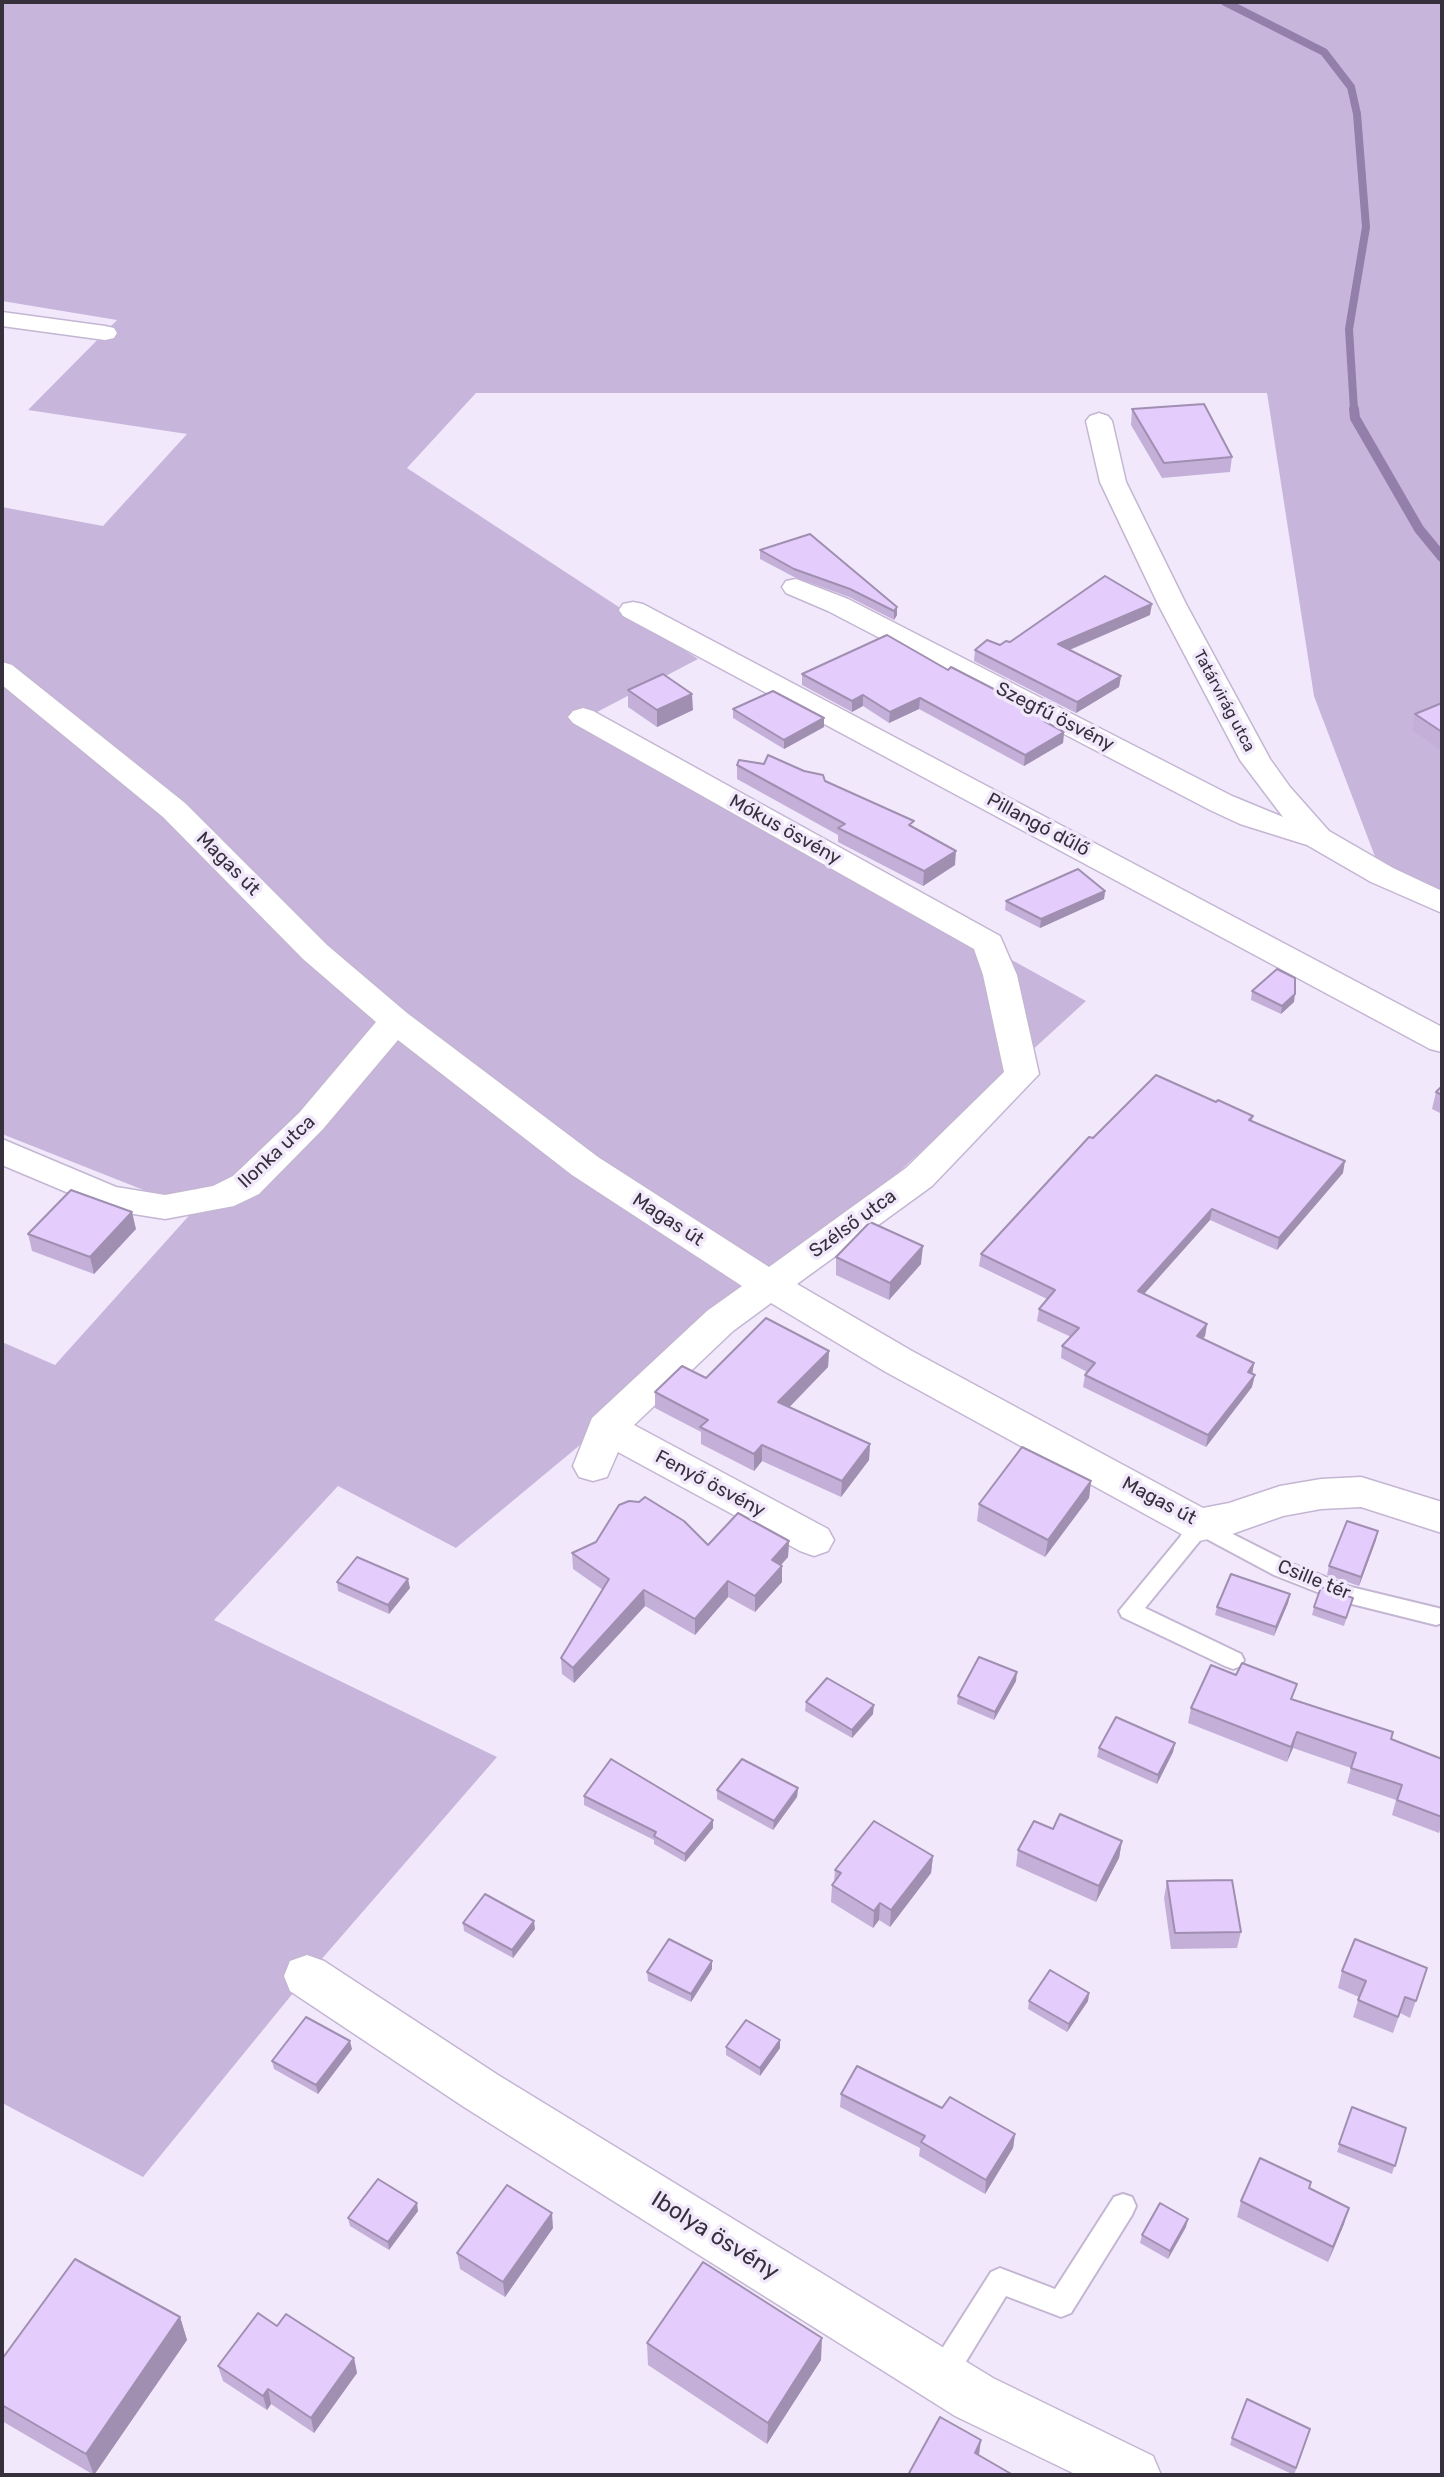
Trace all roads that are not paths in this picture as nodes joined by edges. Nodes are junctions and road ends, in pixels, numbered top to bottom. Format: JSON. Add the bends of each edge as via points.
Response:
{"nodes":[{"id":1,"x":2,"y":319,"type":"edge"},
{"id":2,"x":105,"y":333,"type":"dead end"},
{"id":3,"x":1099,"y":421,"type":"dead end"},
{"id":4,"x":796,"y":587,"type":"dead end"},
{"id":5,"x":633,"y":610,"type":"dead end"},
{"id":6,"x":2,"y":671,"type":"edge"},
{"id":7,"x":583,"y":717,"type":"dead end"},
{"id":8,"x":1318,"y":838,"type":"junction"},
{"id":9,"x":1442,"y":903,"type":"edge"},
{"id":10,"x":988,"y":943,"type":"joint"},
{"id":11,"x":395,"y":1021,"type":"junction"},
{"id":12,"x":1442,"y":1041,"type":"edge"},
{"id":13,"x":2,"y":1151,"type":"edge"},
{"id":14,"x":771,"y":1284,"type":"junction"},
{"id":15,"x":606,"y":1428,"type":"junction"},
{"id":16,"x":593,"y":1466,"type":"dead end"},
{"id":17,"x":1442,"y":1518,"type":"edge"},
{"id":18,"x":1199,"y":1525,"type":"junction"},
{"id":19,"x":814,"y":1540,"type":"dead end"},
{"id":20,"x":1436,"y":1616,"type":"dead end"},
{"id":21,"x":1233,"y":1660,"type":"dead end"},
{"id":22,"x":307,"y":1976,"type":"dead end"},
{"id":23,"x":1123,"y":2206,"type":"dead end"},
{"id":24,"x":941,"y":2377,"type":"junction"},
{"id":25,"x":1134,"y":2475,"type":"edge"}],
"edges":[{"from":1,"to":2,"type":"street"},
{"from":3,"to":8,"type":"street","name":"Tatárvirág utca","via":[[1113,482],[1172,604],[1255,760]]},
{"from":4,"to":8,"type":"street","name":"Szegfű ösvény","via":[[1221,803]]},
{"from":5,"to":12,"type":"street","name":"Pillangó dűlő"},
{"from":6,"to":11,"type":"street","name":"Magas út","via":[[174,810],[314,952]]},
{"from":7,"to":10,"type":"street","name":"Mókus ösvény"},
{"from":8,"to":9,"type":"street","name":"Tatárvirág utca"},
{"from":10,"to":14,"type":"street","name":"Szélső utca","via":[[1000,975],[1022,1074],[919,1177]]},
{"from":11,"to":13,"type":"street","name":"Ilonka utca","via":[[311,1121],[246,1185],[221,1197],[165,1207],[109,1198]]},
{"from":11,"to":14,"type":"street","name":"Magas út","via":[[584,1166]]},
{"from":14,"to":15,"type":"street","name":"Szélső utca","via":[[720,1321]]},
{"from":14,"to":18,"type":"street","name":"Magas út","via":[[898,1361]]},
{"from":15,"to":16,"type":"street","name":"Szélső utca"},
{"from":15,"to":19,"type":"street","name":"Fenyő ösvény"},
{"from":17,"to":18,"type":"street","name":"Magas út","via":[[1361,1492],[1280,1501]]},
{"from":18,"to":20,"type":"lane","name":"Csille tér","via":[[1282,1569],[1348,1595]]},
{"from":18,"to":21,"type":"lane","via":[[1130,1611]]},
{"from":22,"to":24,"type":"street","name":"Ibolya ösvény","via":[[481,2091]]},
{"from":23,"to":24,"type":"lane","via":[[1061,2304],[1000,2281]]},
{"from":24,"to":25,"type":"street","name":"Ibolya ösvény"}]}
